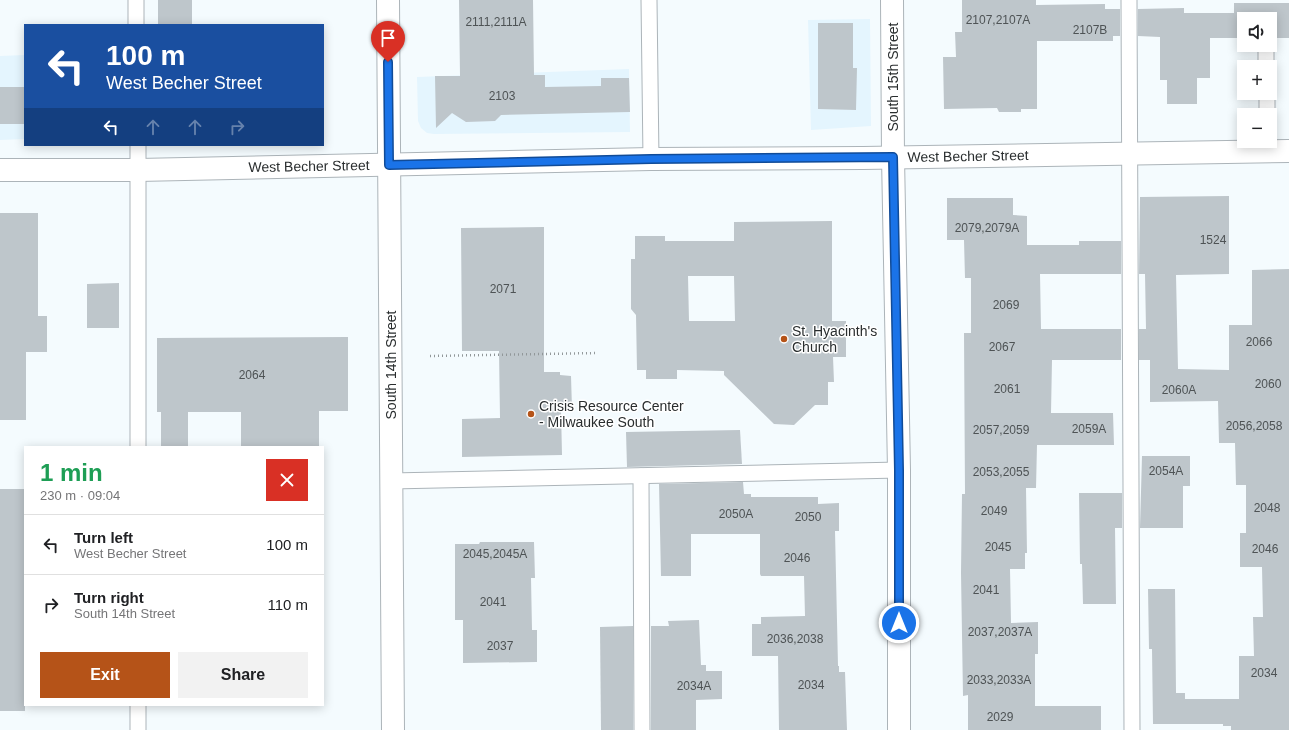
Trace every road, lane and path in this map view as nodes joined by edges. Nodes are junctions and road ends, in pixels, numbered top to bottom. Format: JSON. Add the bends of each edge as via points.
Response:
{"nodes":[{"id":1,"x":136,"y":0,"type":"edge"},
{"id":2,"x":388,"y":0,"type":"edge"},
{"id":3,"x":649,"y":0,"type":"edge"},
{"id":4,"x":892,"y":0,"type":"edge"},
{"id":5,"x":1129,"y":0,"type":"edge"},
{"id":6,"x":136,"y":24,"type":"edge"},
{"id":7,"x":138,"y":146,"type":"edge"},
{"id":8,"x":1275,"y":148,"type":"edge"},
{"id":9,"x":1130,"y":154,"type":"junction"},
{"id":10,"x":893,"y":157,"type":"junction"},
{"id":11,"x":651,"y":159,"type":"junction"},
{"id":12,"x":389,"y":165,"type":"junction"},
{"id":13,"x":0,"y":170,"type":"edge"},
{"id":14,"x":138,"y":170,"type":"junction"},
{"id":15,"x":598,"y":353,"type":"dead end"},
{"id":16,"x":430,"y":356,"type":"dead end"},
{"id":17,"x":138,"y":446,"type":"edge"},
{"id":18,"x":899,"y":470,"type":"junction"},
{"id":19,"x":641,"y":476,"type":"junction"},
{"id":20,"x":391,"y":481,"type":"junction"},
{"id":21,"x":138,"y":706,"type":"edge"},
{"id":22,"x":138,"y":730,"type":"edge"},
{"id":23,"x":393,"y":730,"type":"edge"},
{"id":24,"x":642,"y":730,"type":"edge"},
{"id":25,"x":899,"y":730,"type":"edge"},
{"id":26,"x":1132,"y":730,"type":"edge"}],
"edges":[{"from":1,"to":6,"type":"lane"},
{"from":2,"to":12,"type":"street","name":"South 14th Street"},
{"from":3,"to":11,"type":"lane"},
{"from":4,"to":10,"type":"street","name":"South 15th Street"},
{"from":5,"to":9,"type":"lane"},
{"from":7,"to":14,"type":"lane"},
{"from":8,"to":9,"type":"street","name":"West Becher Street"},
{"from":9,"to":10,"type":"street","name":"West Becher Street"},
{"from":9,"to":26,"type":"lane"},
{"from":10,"to":11,"type":"street","name":"West Becher Street"},
{"from":10,"to":18,"type":"street","name":"South 15th Street"},
{"from":11,"to":12,"type":"street","name":"West Becher Street"},
{"from":12,"to":14,"type":"street","name":"West Becher Street"},
{"from":12,"to":20,"type":"street","name":"South 14th Street"},
{"from":13,"to":14,"type":"street","name":"West Becher Street"},
{"from":14,"to":17,"type":"lane"},
{"from":15,"to":16,"type":"path"},
{"from":18,"to":19,"type":"lane"},
{"from":18,"to":25,"type":"street","name":"South 15th Street"},
{"from":19,"to":20,"type":"lane"},
{"from":19,"to":24,"type":"lane"},
{"from":20,"to":23,"type":"street","name":"South 14th Street"},
{"from":21,"to":22,"type":"lane"}]}
